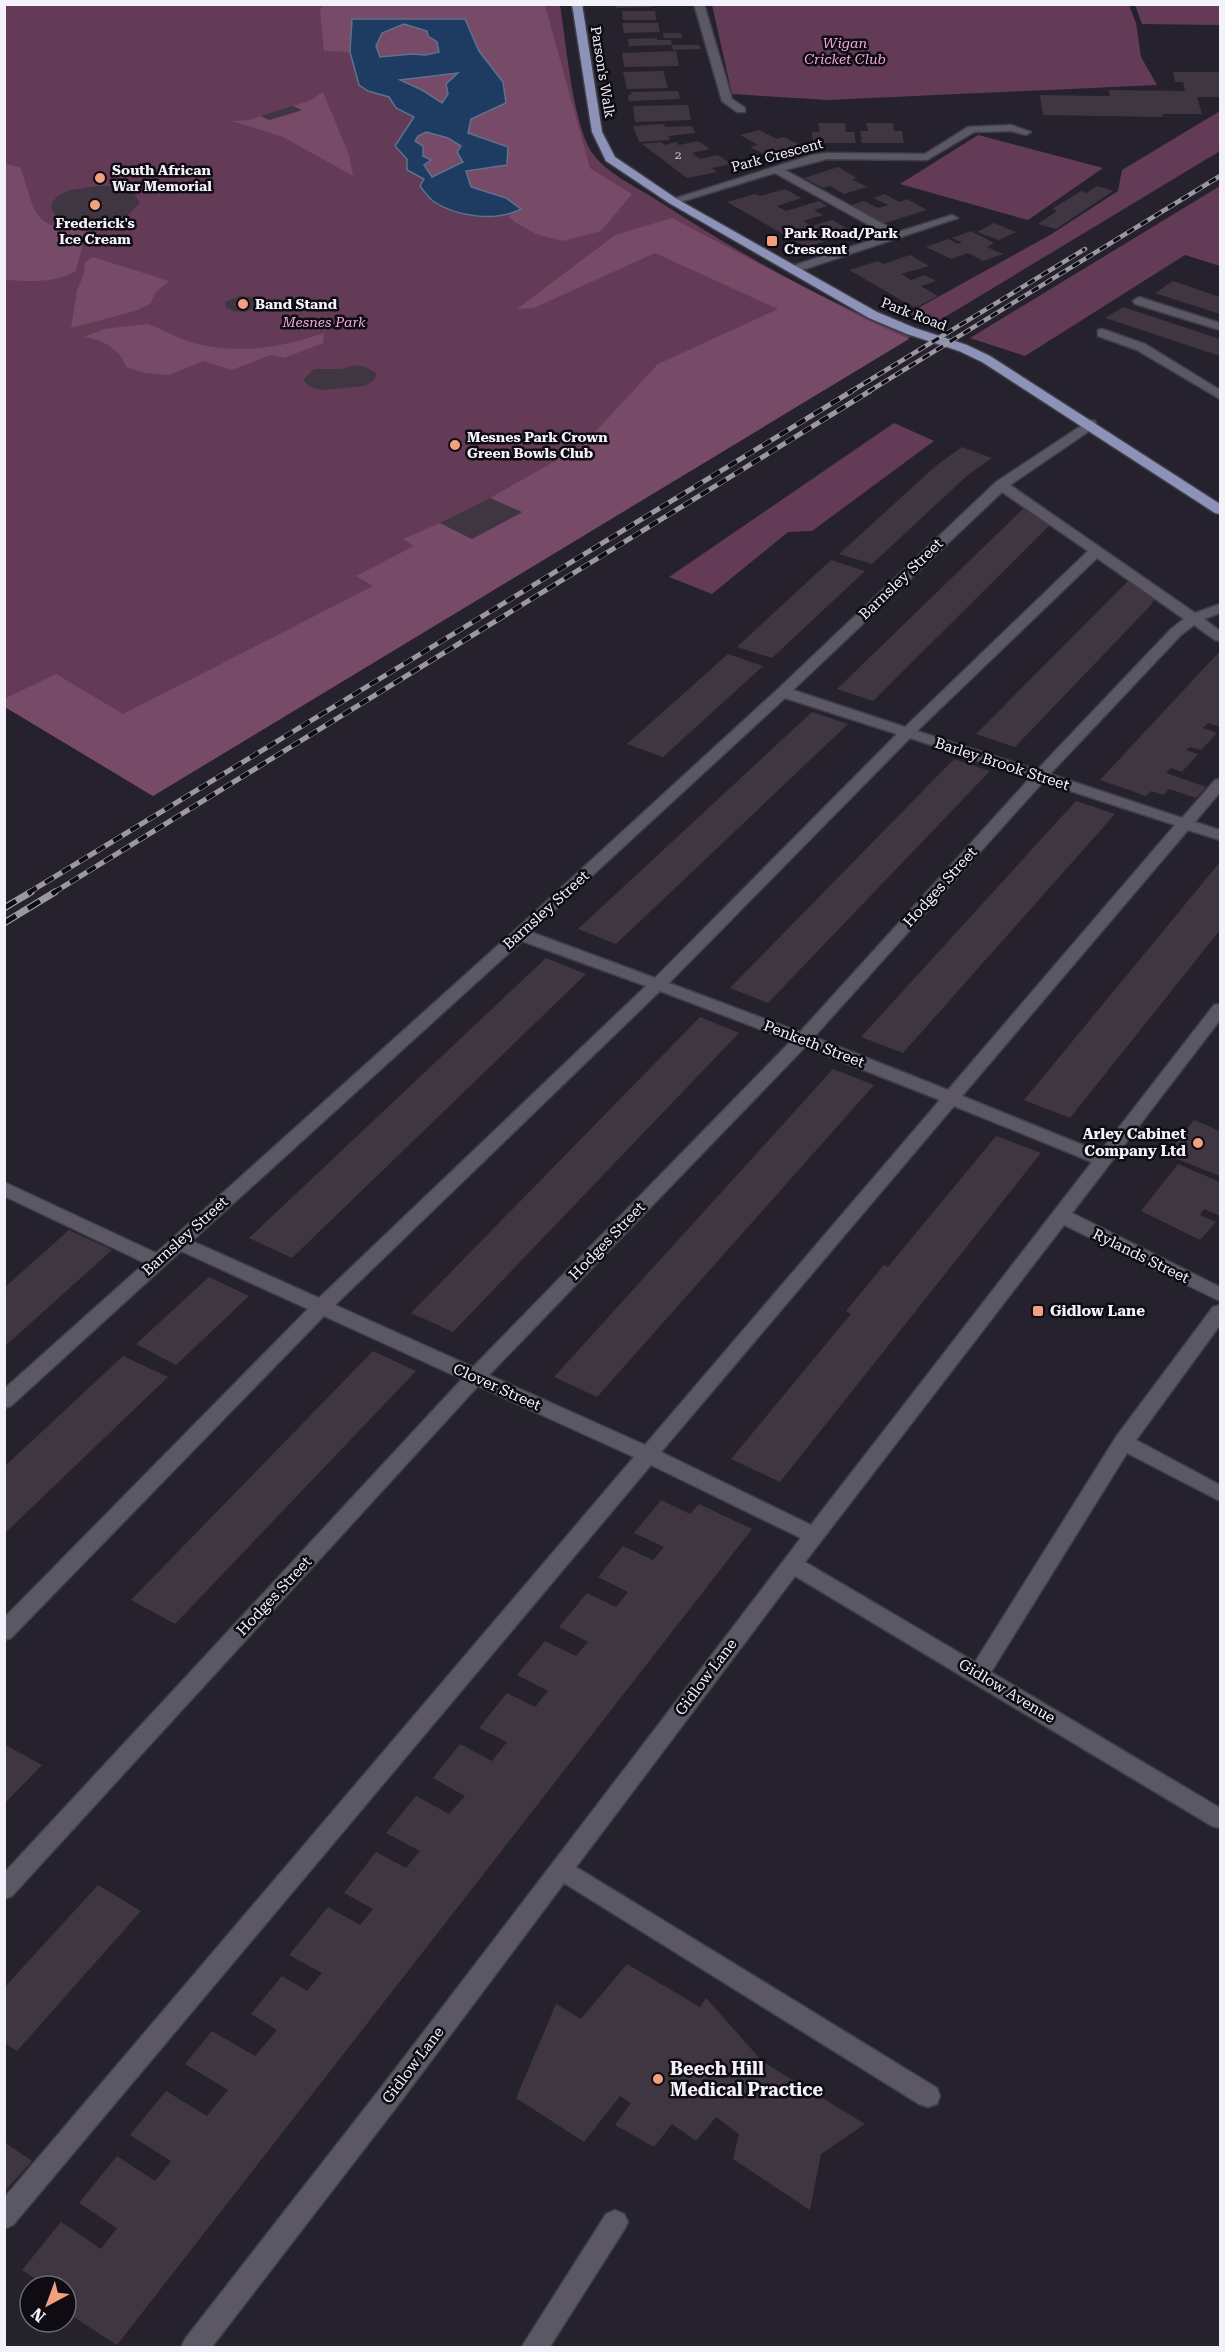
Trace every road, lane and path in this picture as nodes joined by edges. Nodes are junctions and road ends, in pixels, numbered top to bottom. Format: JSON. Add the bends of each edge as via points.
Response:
{"nodes":[{"id":1,"x":577,"y":4,"type":"edge"},
{"id":2,"x":699,"y":4,"type":"edge"},
{"id":3,"x":741,"y":110,"type":"dead end"},
{"id":4,"x":1026,"y":132,"type":"dead end"},
{"id":5,"x":601,"y":144,"type":"joint"},
{"id":6,"x":776,"y":169,"type":"junction"},
{"id":7,"x":673,"y":201,"type":"junction"},
{"id":8,"x":952,"y":218,"type":"dead end"},
{"id":9,"x":897,"y":236,"type":"junction"},
{"id":10,"x":794,"y":269,"type":"junction"},
{"id":11,"x":1139,"y":301,"type":"dead end"},
{"id":12,"x":1221,"y":327,"type":"edge"},
{"id":13,"x":1102,"y":333,"type":"dead end"},
{"id":14,"x":1221,"y":395,"type":"edge"},
{"id":15,"x":1090,"y":424,"type":"junction"},
{"id":16,"x":1001,"y":484,"type":"junction"},
{"id":17,"x":1221,"y":510,"type":"edge"},
{"id":18,"x":1097,"y":550,"type":"junction"},
{"id":19,"x":1221,"y":608,"type":"edge"},
{"id":20,"x":1192,"y":619,"type":"junction"},
{"id":21,"x":1221,"y":637,"type":"edge"},
{"id":22,"x":783,"y":692,"type":"junction"},
{"id":23,"x":907,"y":733,"type":"junction"},
{"id":24,"x":1040,"y":776,"type":"junction"},
{"id":25,"x":1221,"y":783,"type":"edge"},
{"id":26,"x":1184,"y":822,"type":"junction"},
{"id":27,"x":1221,"y":835,"type":"edge"},
{"id":28,"x":520,"y":934,"type":"junction"},
{"id":29,"x":658,"y":984,"type":"junction"},
{"id":30,"x":1221,"y":1009,"type":"edge"},
{"id":31,"x":802,"y":1040,"type":"junction"},
{"id":32,"x":952,"y":1097,"type":"junction"},
{"id":33,"x":1105,"y":1161,"type":"junction"},
{"id":34,"x":6,"y":1190,"type":"edge"},
{"id":35,"x":1062,"y":1216,"type":"junction"},
{"id":36,"x":178,"y":1242,"type":"junction"},
{"id":37,"x":158,"y":1261,"type":"junction"},
{"id":38,"x":1221,"y":1295,"type":"edge"},
{"id":39,"x":321,"y":1306,"type":"junction"},
{"id":40,"x":1221,"y":1312,"type":"edge"},
{"id":41,"x":475,"y":1377,"type":"junction"},
{"id":42,"x":4,"y":1401,"type":"edge"},
{"id":43,"x":1123,"y":1442,"type":"junction"},
{"id":44,"x":649,"y":1455,"type":"junction"},
{"id":45,"x":1221,"y":1494,"type":"edge"},
{"id":46,"x":814,"y":1534,"type":"junction"},
{"id":47,"x":792,"y":1564,"type":"junction"},
{"id":48,"x":4,"y":1632,"type":"edge"},
{"id":49,"x":979,"y":1674,"type":"junction"},
{"id":50,"x":1221,"y":1819,"type":"edge"},
{"id":51,"x":561,"y":1869,"type":"junction"},
{"id":52,"x":4,"y":1889,"type":"edge"},
{"id":53,"x":928,"y":2096,"type":"dead end"},
{"id":54,"x":4,"y":2217,"type":"edge"},
{"id":55,"x":615,"y":2222,"type":"dead end"},
{"id":56,"x":194,"y":2348,"type":"edge"},
{"id":57,"x":534,"y":2348,"type":"edge"}],
"edges":[{"from":1,"to":5,"type":"main road","name":"Parson's Walk"},
{"from":2,"to":3,"type":"street","via":[[726,101]]},
{"from":4,"to":6,"type":"street","name":"Park Crescent","via":[[1011,128],[972,129],[927,157],[827,156]]},
{"from":5,"to":7,"type":"main road","name":"Park Road","via":[[622,169]]},
{"from":6,"to":7,"type":"street","name":"Park Crescent"},
{"from":6,"to":9,"type":"street"},
{"from":7,"to":10,"type":"main road","name":"Park Road"},
{"from":8,"to":9,"type":"street"},
{"from":9,"to":10,"type":"street"},
{"from":10,"to":15,"type":"main road","name":"Park Road","via":[[888,322],[986,359]]},
{"from":11,"to":12,"type":"street"},
{"from":13,"to":14,"type":"street","via":[[1142,347]]},
{"from":15,"to":16,"type":"street","name":"Barnsley Street"},
{"from":15,"to":17,"type":"main road","name":"Park Road"},
{"from":16,"to":18,"type":"street"},
{"from":16,"to":22,"type":"street","name":"Barnsley Street"},
{"from":18,"to":20,"type":"street"},
{"from":18,"to":23,"type":"street"},
{"from":19,"to":20,"type":"street","name":"Hodges Street"},
{"from":20,"to":21,"type":"street"},
{"from":20,"to":24,"type":"street","name":"Hodges Street"},
{"from":22,"to":23,"type":"street","name":"Barley Brook Street"},
{"from":22,"to":28,"type":"street","name":"Barnsley Street"},
{"from":23,"to":24,"type":"street","name":"Barley Brook Street"},
{"from":23,"to":29,"type":"street"},
{"from":24,"to":26,"type":"street","name":"Barley Brook Street"},
{"from":24,"to":31,"type":"street","name":"Hodges Street"},
{"from":25,"to":26,"type":"street"},
{"from":26,"to":27,"type":"street","name":"Barley Brook Street"},
{"from":26,"to":32,"type":"street"},
{"from":28,"to":29,"type":"street","name":"Penketh Street"},
{"from":28,"to":36,"type":"street","name":"Barnsley Street"},
{"from":29,"to":31,"type":"street","name":"Penketh Street"},
{"from":29,"to":39,"type":"street"},
{"from":30,"to":33,"type":"street","name":"Gidlow Lane"},
{"from":31,"to":32,"type":"street","name":"Penketh Street"},
{"from":31,"to":41,"type":"street","name":"Hodges Street"},
{"from":32,"to":33,"type":"street","name":"Penketh Street"},
{"from":32,"to":44,"type":"street"},
{"from":33,"to":35,"type":"street","name":"Gidlow Lane"},
{"from":34,"to":37,"type":"street"},
{"from":35,"to":38,"type":"street","name":"Rylands Street"},
{"from":35,"to":46,"type":"street","name":"Gidlow Lane"},
{"from":36,"to":37,"type":"street","name":"Barnsley Street"},
{"from":36,"to":39,"type":"street","name":"Clover Street"},
{"from":37,"to":42,"type":"street","name":"Barnsley Street"},
{"from":39,"to":41,"type":"street","name":"Clover Street"},
{"from":39,"to":48,"type":"street"},
{"from":40,"to":43,"type":"street"},
{"from":41,"to":44,"type":"street","name":"Clover Street"},
{"from":41,"to":52,"type":"street","name":"Hodges Street"},
{"from":43,"to":45,"type":"street"},
{"from":43,"to":49,"type":"street"},
{"from":44,"to":46,"type":"street","name":"Clover Street"},
{"from":44,"to":54,"type":"street"},
{"from":46,"to":47,"type":"street","name":"Gidlow Lane"},
{"from":47,"to":49,"type":"street","name":"Gidlow Avenue"},
{"from":47,"to":51,"type":"street","name":"Gidlow Lane"},
{"from":49,"to":50,"type":"street","name":"Gidlow Avenue"},
{"from":51,"to":53,"type":"street"},
{"from":51,"to":56,"type":"street","name":"Gidlow Lane"},
{"from":55,"to":57,"type":"street"}]}
